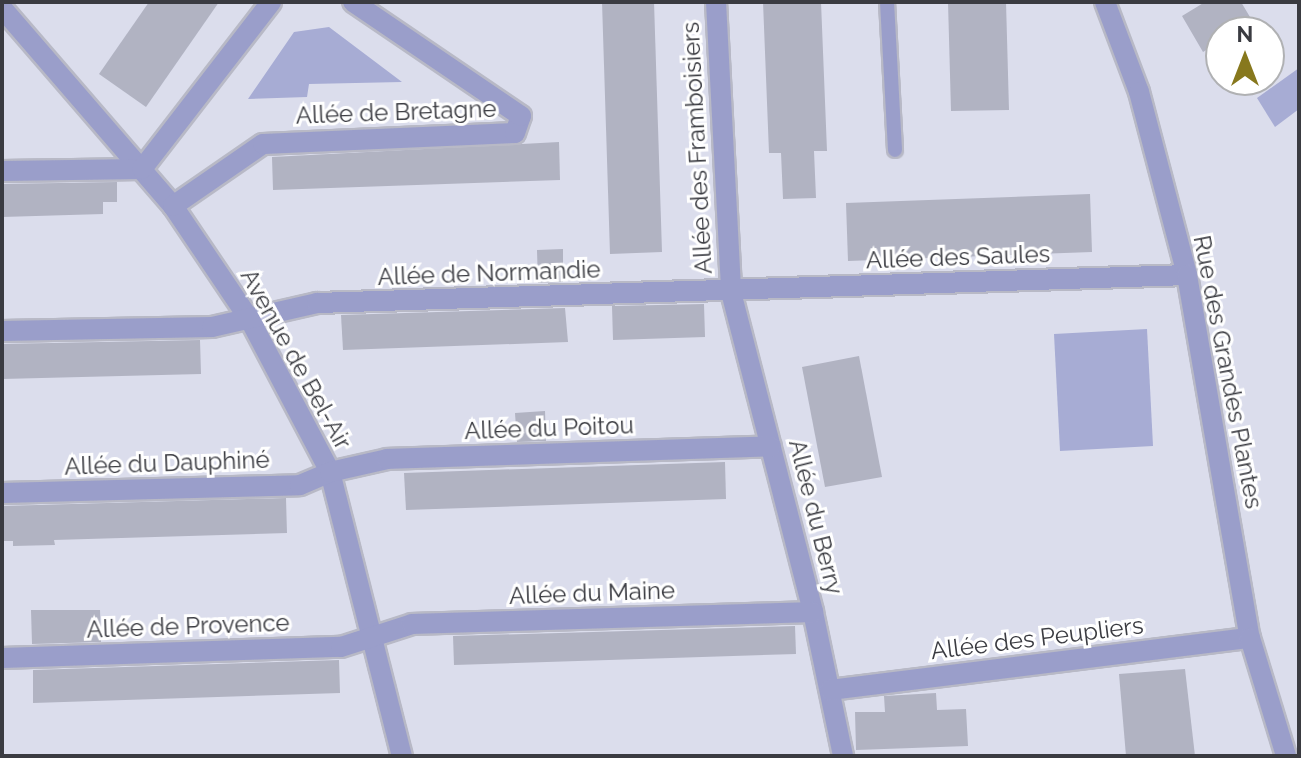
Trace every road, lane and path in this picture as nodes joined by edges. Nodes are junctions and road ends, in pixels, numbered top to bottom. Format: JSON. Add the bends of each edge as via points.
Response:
{"nodes":[{"id":1,"x":271,"y":2,"type":"edge"},
{"id":2,"x":353,"y":2,"type":"edge"},
{"id":3,"x":716,"y":2,"type":"edge"},
{"id":4,"x":887,"y":2,"type":"edge"},
{"id":5,"x":1105,"y":2,"type":"edge"},
{"id":6,"x":2,"y":8,"type":"edge"},
{"id":7,"x":895,"y":150,"type":"dead end"},
{"id":8,"x":142,"y":169,"type":"junction"},
{"id":9,"x":2,"y":171,"type":"edge"},
{"id":10,"x":173,"y":206,"type":"junction"},
{"id":11,"x":1187,"y":275,"type":"junction"},
{"id":12,"x":731,"y":292,"type":"junction"},
{"id":13,"x":250,"y":320,"type":"junction"},
{"id":14,"x":2,"y":331,"type":"edge"},
{"id":15,"x":771,"y":446,"type":"junction"},
{"id":16,"x":330,"y":472,"type":"junction"},
{"id":17,"x":2,"y":493,"type":"edge"},
{"id":18,"x":813,"y":612,"type":"junction"},
{"id":19,"x":374,"y":637,"type":"junction"},
{"id":20,"x":1250,"y":638,"type":"junction"},
{"id":21,"x":2,"y":658,"type":"edge"},
{"id":22,"x":830,"y":690,"type":"junction"},
{"id":23,"x":402,"y":756,"type":"edge"},
{"id":24,"x":843,"y":756,"type":"edge"},
{"id":25,"x":1286,"y":756,"type":"edge"}],
"edges":[{"from":1,"to":8,"type":"street"},
{"from":2,"to":10,"type":"street","name":"Allée de Bretagne","via":[[521,116],[515,133],[263,144]]},
{"from":3,"to":12,"type":"street","name":"Allée des Framboisiers"},
{"from":4,"to":7,"type":"lane"},
{"from":5,"to":11,"type":"street","name":"Rue des Grandes Plantes","via":[[1139,92]]},
{"from":6,"to":8,"type":"street","name":"Avenue de Bel-Air"},
{"from":8,"to":9,"type":"street"},
{"from":8,"to":10,"type":"street","name":"Avenue de Bel-Air"},
{"from":10,"to":13,"type":"street","name":"Avenue de Bel-Air"},
{"from":11,"to":12,"type":"street","name":"Allée des Saules"},
{"from":11,"to":20,"type":"street","name":"Rue des Grandes Plantes"},
{"from":12,"to":13,"type":"street","name":"Allée de Normandie","via":[[317,303]]},
{"from":12,"to":15,"type":"street","name":"Allée du Berry"},
{"from":13,"to":14,"type":"street","name":"Allée de Normandie","via":[[212,327]]},
{"from":13,"to":16,"type":"street","name":"Avenue de Bel-Air"},
{"from":15,"to":16,"type":"street","name":"Allée du Poitou","via":[[387,459]]},
{"from":15,"to":18,"type":"street","name":"Allée du Berry"},
{"from":16,"to":17,"type":"street","name":"Allée du Dauphiné","via":[[300,485]]},
{"from":16,"to":19,"type":"street","name":"Avenue de Bel-Air"},
{"from":18,"to":19,"type":"street","name":"Allée du Maine","via":[[412,624]]},
{"from":18,"to":22,"type":"street","name":"Allée du Berry"},
{"from":19,"to":21,"type":"street","name":"Allée de Provence","via":[[341,647]]},
{"from":19,"to":23,"type":"street","name":"Avenue de Bel-Air"},
{"from":20,"to":22,"type":"street","name":"Allée des Peupliers"},
{"from":20,"to":25,"type":"street","name":"Rue des Grandes Plantes"},
{"from":22,"to":24,"type":"street","name":"Allée du Berry"}]}
